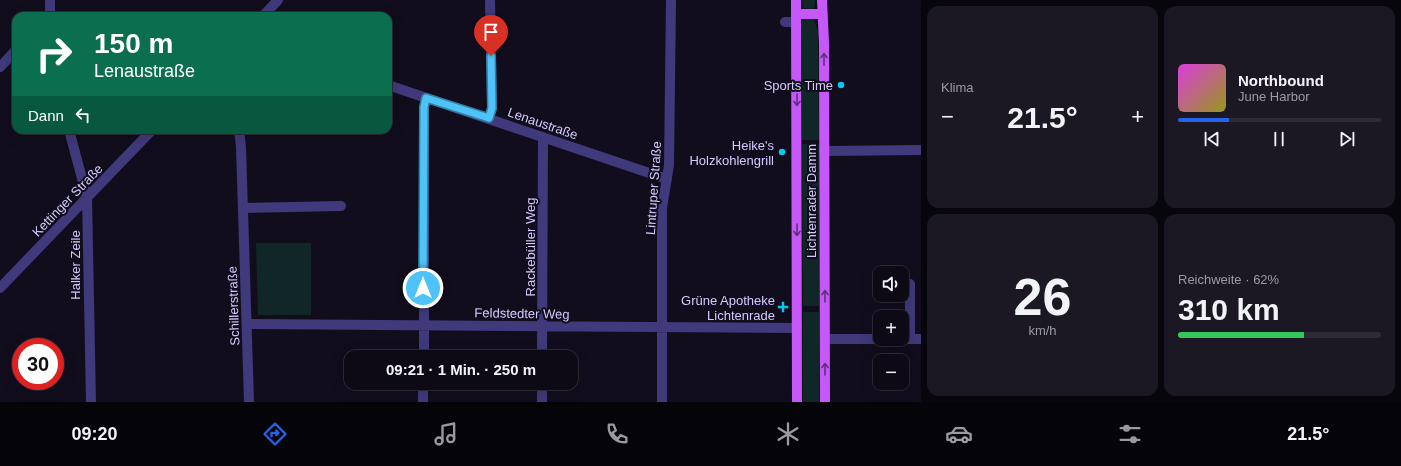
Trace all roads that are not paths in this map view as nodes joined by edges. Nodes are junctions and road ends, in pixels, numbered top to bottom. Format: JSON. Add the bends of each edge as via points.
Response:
{"nodes":[{"id":1,"x":50,"y":0,"type":"edge"},
{"id":2,"x":278,"y":0,"type":"edge"},
{"id":3,"x":490,"y":0,"type":"edge"},
{"id":4,"x":671,"y":0,"type":"edge"},
{"id":5,"x":796,"y":0,"type":"edge"},
{"id":6,"x":822,"y":0,"type":"edge"},
{"id":7,"x":50,"y":12,"type":"edge"},
{"id":8,"x":267,"y":12,"type":"edge"},
{"id":9,"x":822,"y":14,"type":"junction"},
{"id":10,"x":796,"y":18,"type":"junction"},
{"id":11,"x":785,"y":22,"type":"dead end"},
{"id":12,"x":12,"y":54,"type":"edge"},
{"id":13,"x":0,"y":67,"type":"edge"},
{"id":14,"x":392,"y":86,"type":"edge"},
{"id":15,"x":426,"y":98,"type":"junction"},
{"id":16,"x":489,"y":118,"type":"junction"},
{"id":17,"x":71,"y":134,"type":"edge"},
{"id":18,"x":148,"y":134,"type":"edge"},
{"id":19,"x":240,"y":134,"type":"edge"},
{"id":20,"x":543,"y":137,"type":"junction"},
{"id":21,"x":921,"y":150,"type":"edge"},
{"id":22,"x":824,"y":151,"type":"junction"},
{"id":23,"x":667,"y":179,"type":"junction"},
{"id":24,"x":87,"y":197,"type":"junction"},
{"id":25,"x":341,"y":206,"type":"dead end"},
{"id":26,"x":243,"y":208,"type":"junction"},
{"id":27,"x":910,"y":284,"type":"dead end"},
{"id":28,"x":0,"y":288,"type":"edge"},
{"id":29,"x":247,"y":324,"type":"junction"},
{"id":30,"x":423,"y":326,"type":"junction"},
{"id":31,"x":542,"y":327,"type":"junction"},
{"id":32,"x":662,"y":327,"type":"junction"},
{"id":33,"x":797,"y":328,"type":"junction"},
{"id":34,"x":825,"y":339,"type":"junction"},
{"id":35,"x":910,"y":339,"type":"junction"},
{"id":36,"x":921,"y":339,"type":"edge"},
{"id":37,"x":424,"y":350,"type":"edge"},
{"id":38,"x":542,"y":350,"type":"edge"},
{"id":39,"x":423,"y":390,"type":"edge"},
{"id":40,"x":542,"y":390,"type":"edge"},
{"id":41,"x":91,"y":402,"type":"edge"},
{"id":42,"x":248,"y":402,"type":"edge"},
{"id":43,"x":423,"y":402,"type":"edge"},
{"id":44,"x":542,"y":402,"type":"edge"},
{"id":45,"x":662,"y":402,"type":"edge"},
{"id":46,"x":797,"y":402,"type":"edge"},
{"id":47,"x":825,"y":402,"type":"edge"}],
"edges":[{"from":1,"to":7,"type":"street"},
{"from":2,"to":8,"type":"street"},
{"from":3,"to":16,"type":"street","via":[[492,108]]},
{"from":4,"to":23,"type":"street","name":"Lintruper Straße"},
{"from":5,"to":10,"type":"main road","name":"Lichtenrader Damm"},
{"from":6,"to":9,"type":"main road","name":"Lichtenrader Damm"},
{"from":9,"to":10,"type":"main road"},
{"from":22,"to":9,"type":"main road","name":"Lichtenrader Damm","one_way":true},
{"from":10,"to":11,"type":"street"},
{"from":10,"to":33,"type":"main road","name":"Lichtenrader Damm","one_way":true},
{"from":12,"to":13,"type":"street"},
{"from":14,"to":15,"type":"street","name":"Lenaustraße"},
{"from":15,"to":16,"type":"street","name":"Lenaustraße"},
{"from":15,"to":30,"type":"street"},
{"from":16,"to":20,"type":"street","name":"Lenaustraße"},
{"from":17,"to":24,"type":"street","name":"Halker Zeile"},
{"from":18,"to":24,"type":"street","name":"Kettinger Straße"},
{"from":19,"to":26,"type":"street","name":"Schillerstraße"},
{"from":20,"to":23,"type":"street","name":"Lenaustraße"},
{"from":20,"to":31,"type":"street","name":"Rackebüller Weg"},
{"from":21,"to":22,"type":"street"},
{"from":34,"to":22,"type":"main road","name":"Lichtenrader Damm","one_way":true},
{"from":23,"to":32,"type":"street","name":"Lintruper Straße","via":[[662,208]]},
{"from":24,"to":28,"type":"street","name":"Kettinger Straße"},
{"from":24,"to":41,"type":"street","name":"Halker Zeile"},
{"from":25,"to":26,"type":"street"},
{"from":26,"to":29,"type":"street","name":"Schillerstraße"},
{"from":27,"to":35,"type":"street"},
{"from":29,"to":30,"type":"street","name":"Feldstedter Weg"},
{"from":29,"to":42,"type":"street","name":"Schillerstraße"},
{"from":30,"to":31,"type":"street","name":"Feldstedter Weg"},
{"from":30,"to":37,"type":"street"},
{"from":31,"to":32,"type":"street","name":"Feldstedter Weg"},
{"from":31,"to":38,"type":"street","name":"Rackebüller Weg"},
{"from":32,"to":33,"type":"street","name":"Feldstedter Weg"},
{"from":32,"to":45,"type":"street","name":"Lintruper Straße"},
{"from":33,"to":46,"type":"main road","name":"Lichtenrader Damm"},
{"from":34,"to":35,"type":"street"},
{"from":47,"to":34,"type":"main road","name":"Lichtenrader Damm","one_way":true},
{"from":35,"to":36,"type":"street"},
{"from":39,"to":43,"type":"street"},
{"from":40,"to":44,"type":"street"}]}
